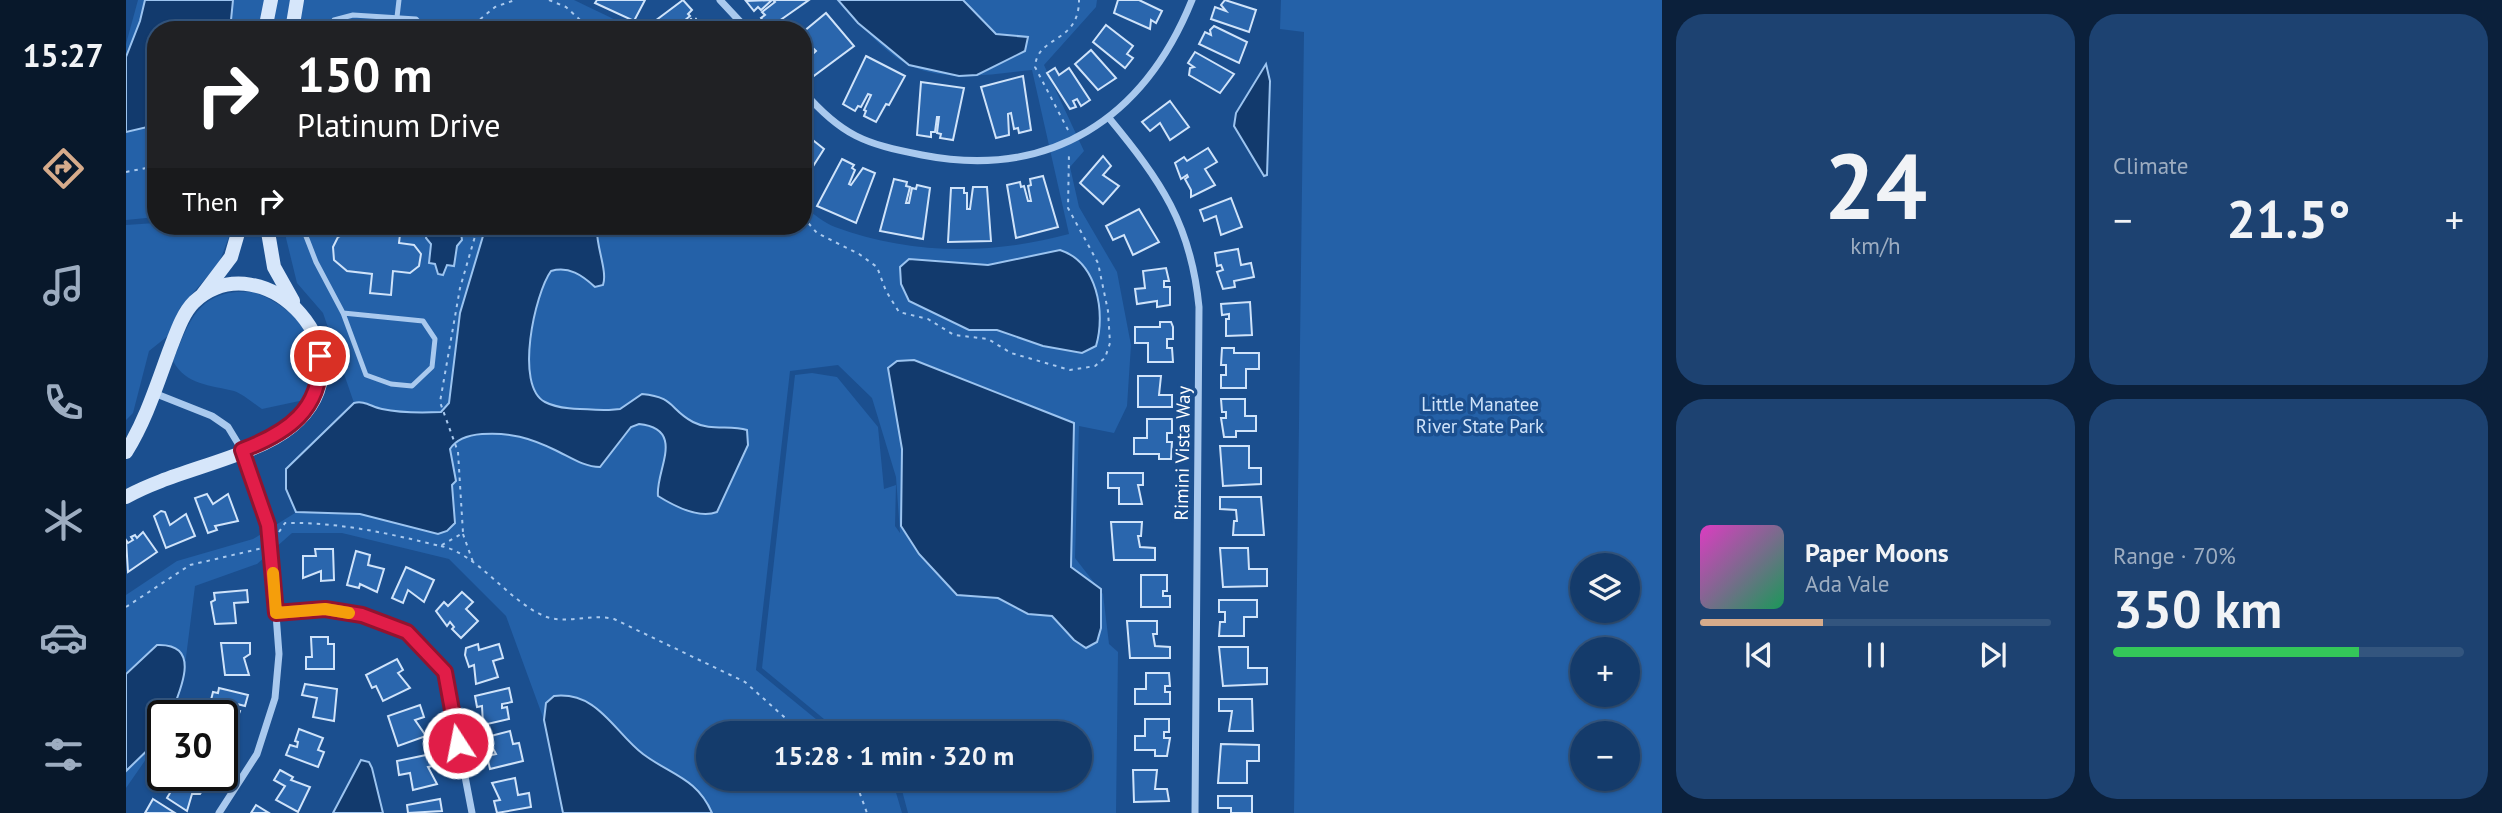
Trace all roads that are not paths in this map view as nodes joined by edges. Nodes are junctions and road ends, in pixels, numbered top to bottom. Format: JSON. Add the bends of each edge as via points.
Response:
{"nodes":[{"id":1,"x":271,"y":0,"type":"edge"},
{"id":2,"x":297,"y":0,"type":"edge"},
{"id":3,"x":399,"y":0,"type":"edge"},
{"id":4,"x":720,"y":0,"type":"edge"},
{"id":5,"x":1192,"y":0,"type":"edge"},
{"id":6,"x":397,"y":17,"type":"junction"},
{"id":7,"x":267,"y":21,"type":"edge"},
{"id":8,"x":294,"y":21,"type":"edge"},
{"id":9,"x":334,"y":21,"type":"edge"},
{"id":10,"x":418,"y":21,"type":"edge"},
{"id":11,"x":740,"y":21,"type":"edge"},
{"id":12,"x":812,"y":101,"type":"edge"},
{"id":13,"x":1109,"y":118,"type":"junction"},
{"id":14,"x":237,"y":235,"type":"edge"},
{"id":15,"x":268,"y":235,"type":"edge"},
{"id":16,"x":306,"y":235,"type":"edge"},
{"id":17,"x":194,"y":302,"type":"junction"},
{"id":18,"x":300,"y":310,"type":"junction"},
{"id":19,"x":343,"y":313,"type":"junction"},
{"id":20,"x":153,"y":393,"type":"junction"},
{"id":21,"x":242,"y":450,"type":"junction"},
{"id":22,"x":126,"y":452,"type":"edge"},
{"id":23,"x":126,"y":497,"type":"edge"},
{"id":24,"x":276,"y":613,"type":"junction"},
{"id":25,"x":219,"y":813,"type":"edge"},
{"id":26,"x":472,"y":813,"type":"edge"},
{"id":27,"x":1195,"y":813,"type":"edge"}],
"edges":[{"from":1,"to":7,"type":"street"},
{"from":2,"to":8,"type":"street"},
{"from":3,"to":6,"type":"lane"},
{"from":4,"to":11,"type":"street"},
{"from":5,"to":13,"type":"street","via":[[1168,50],[1141,87]]},
{"from":6,"to":9,"type":"lane","via":[[353,15]]},
{"from":6,"to":10,"type":"lane"},
{"from":12,"to":13,"type":"street","via":[[830,122],[878,146],[936,158],[993,162],[1043,152]]},
{"from":13,"to":27,"type":"street","name":"Rimini Vista Way","via":[[1167,194],[1195,266],[1199,307]]},
{"from":14,"to":17,"type":"street","via":[[225,266]]},
{"from":15,"to":18,"type":"street","via":[[278,277]]},
{"from":16,"to":19,"type":"lane"},
{"from":17,"to":18,"type":"street","via":[[216,290],[246,285],[272,292]]},
{"from":17,"to":20,"type":"street"},
{"from":18,"to":21,"type":"street","via":[[312,328],[320,356],[315,395],[290,428]]},
{"from":19,"to":19,"type":"lane","via":[[366,375],[412,386],[432,366],[435,338],[423,321]]},
{"from":20,"to":21,"type":"street","via":[[220,421]]},
{"from":20,"to":22,"type":"street"},
{"from":21,"to":23,"type":"street"},
{"from":21,"to":24,"type":"street","via":[[266,515]]},
{"from":24,"to":25,"type":"street","via":[[279,667],[272,714],[257,754]]},
{"from":24,"to":26,"type":"street","via":[[325,609],[362,615],[407,632],[445,672]]}]}
